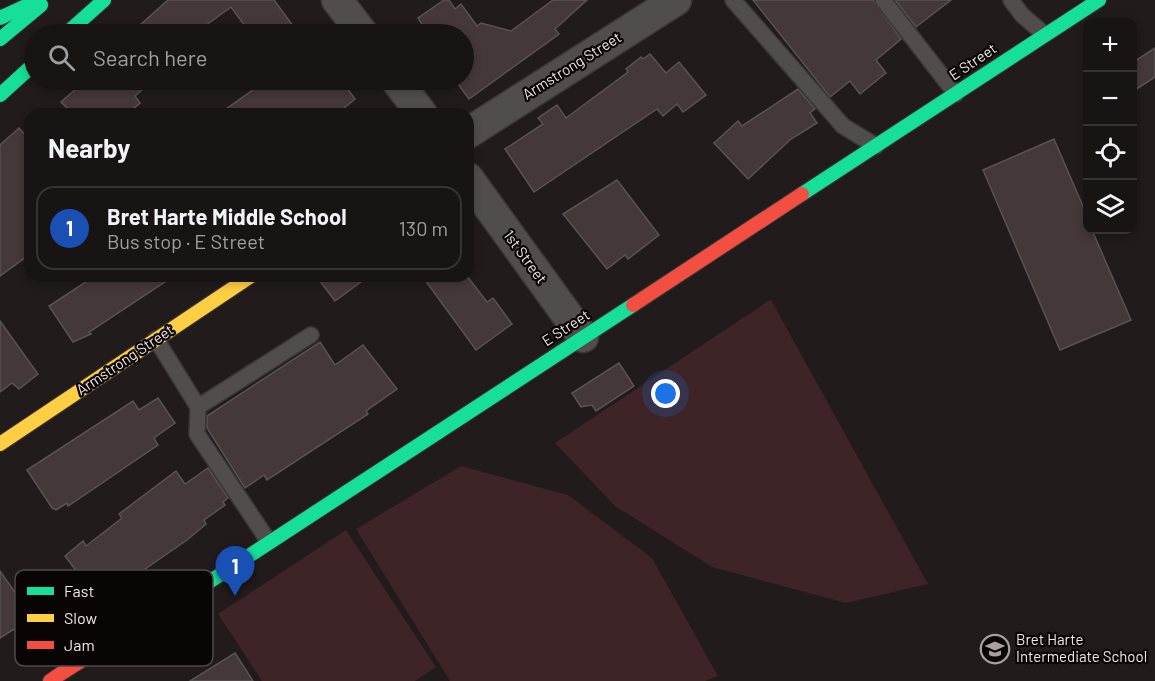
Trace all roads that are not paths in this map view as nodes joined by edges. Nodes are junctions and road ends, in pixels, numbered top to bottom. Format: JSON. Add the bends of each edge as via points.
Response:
{"nodes":[{"id":1,"x":39,"y":0,"type":"edge"},
{"id":2,"x":47,"y":0,"type":"edge"},
{"id":3,"x":104,"y":0,"type":"edge"},
{"id":4,"x":337,"y":0,"type":"edge"},
{"id":5,"x":676,"y":0,"type":"edge"},
{"id":6,"x":733,"y":0,"type":"edge"},
{"id":7,"x":883,"y":0,"type":"edge"},
{"id":8,"x":1011,"y":0,"type":"edge"},
{"id":9,"x":1099,"y":0,"type":"edge"},
{"id":10,"x":0,"y":18,"type":"edge"},
{"id":11,"x":77,"y":24,"type":"edge"},
{"id":12,"x":355,"y":24,"type":"edge"},
{"id":13,"x":1044,"y":34,"type":"junction"},
{"id":14,"x":0,"y":39,"type":"edge"},
{"id":15,"x":24,"y":73,"type":"edge"},
{"id":16,"x":404,"y":90,"type":"edge"},
{"id":17,"x":956,"y":94,"type":"junction"},
{"id":18,"x":0,"y":95,"type":"edge"},
{"id":19,"x":417,"y":108,"type":"edge"},
{"id":20,"x":474,"y":128,"type":"edge"},
{"id":21,"x":876,"y":146,"type":"junction"},
{"id":22,"x":474,"y":186,"type":"edge"},
{"id":23,"x":242,"y":282,"type":"edge"},
{"id":24,"x":311,"y":335,"type":"dead end"},
{"id":25,"x":583,"y":337,"type":"junction"},
{"id":26,"x":156,"y":339,"type":"junction"},
{"id":27,"x":198,"y":407,"type":"junction"},
{"id":28,"x":0,"y":444,"type":"edge"},
{"id":29,"x":269,"y":542,"type":"junction"},
{"id":30,"x":213,"y":579,"type":"edge"},
{"id":31,"x":70,"y":667,"type":"joint"},
{"id":32,"x":50,"y":681,"type":"edge"},
{"id":33,"x":78,"y":681,"type":"edge"}],
"edges":[{"from":1,"to":10,"type":"street"},
{"from":2,"to":14,"type":"street"},
{"from":3,"to":11,"type":"street"},
{"from":4,"to":12,"type":"street"},
{"from":5,"to":20,"type":"street","name":"Armstrong Street"},
{"from":6,"to":21,"type":"lane","via":[[843,126]]},
{"from":7,"to":17,"type":"lane"},
{"from":8,"to":13,"type":"lane"},
{"from":9,"to":13,"type":"street","name":"E Street"},
{"from":13,"to":17,"type":"street","name":"E Street"},
{"from":15,"to":18,"type":"street"},
{"from":16,"to":19,"type":"street"},
{"from":17,"to":21,"type":"street","name":"E Street"},
{"from":21,"to":25,"type":"street","name":"E Street"},
{"from":22,"to":25,"type":"street","name":"1st Street"},
{"from":23,"to":26,"type":"street","name":"Armstrong Street"},
{"from":24,"to":27,"type":"lane"},
{"from":25,"to":29,"type":"street","name":"E Street"},
{"from":26,"to":27,"type":"lane"},
{"from":26,"to":28,"type":"street","name":"Armstrong Street"},
{"from":27,"to":29,"type":"lane","via":[[197,434]]},
{"from":29,"to":30,"type":"street","name":"E Street"},
{"from":31,"to":32,"type":"street","name":"E Street"},
{"from":31,"to":33,"type":"lane"}]}
